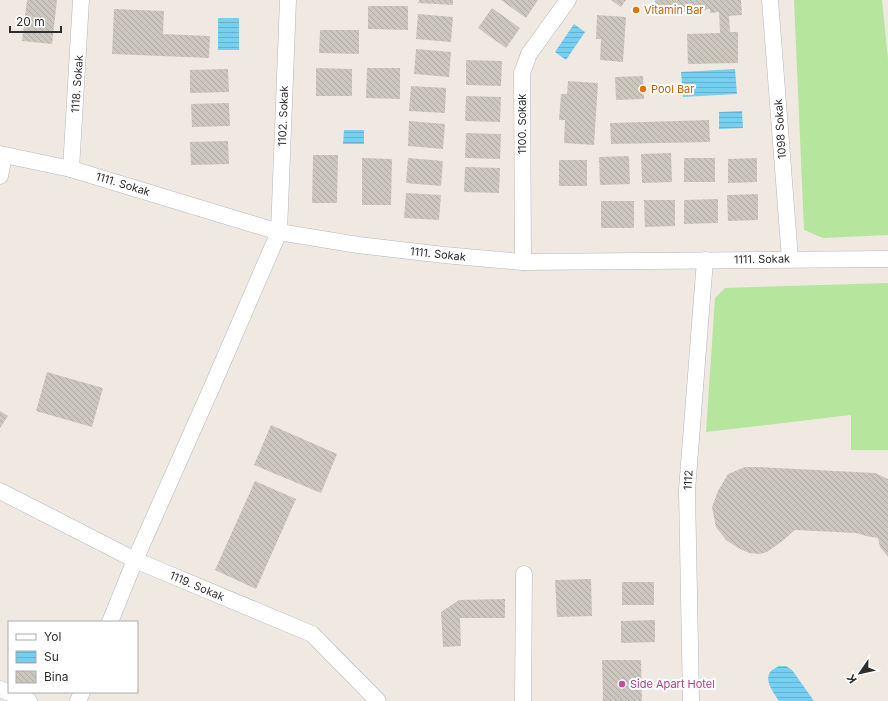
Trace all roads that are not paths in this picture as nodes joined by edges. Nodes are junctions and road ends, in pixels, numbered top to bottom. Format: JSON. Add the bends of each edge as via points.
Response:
{"nodes":[{"id":1,"x":81,"y":0,"type":"edge"},
{"id":2,"x":288,"y":0,"type":"edge"},
{"id":3,"x":568,"y":0,"type":"edge"},
{"id":4,"x":770,"y":0,"type":"edge"},
{"id":5,"x":2,"y":154,"type":"edge"},
{"id":6,"x":71,"y":169,"type":"junction"},
{"id":7,"x":0,"y":176,"type":"edge"},
{"id":8,"x":279,"y":232,"type":"junction"},
{"id":9,"x":790,"y":259,"type":"junction"},
{"id":10,"x":888,"y":259,"type":"edge"},
{"id":11,"x":705,"y":260,"type":"junction"},
{"id":12,"x":523,"y":262,"type":"junction"},
{"id":13,"x":0,"y":491,"type":"edge"},
{"id":14,"x":135,"y":560,"type":"junction"},
{"id":15,"x":524,"y":574,"type":"dead end"},
{"id":16,"x":110,"y":621,"type":"edge"},
{"id":17,"x":10,"y":693,"type":"edge"},
{"id":18,"x":29,"y":701,"type":"edge"},
{"id":19,"x":378,"y":701,"type":"edge"},
{"id":20,"x":523,"y":701,"type":"edge"},
{"id":21,"x":690,"y":701,"type":"edge"}],
"edges":[{"from":1,"to":6,"type":"street","name":"1118. Sokak"},
{"from":2,"to":8,"type":"street","name":"1102. Sokak"},
{"from":3,"to":12,"type":"street","name":"1100. Sokak","via":[[529,54],[522,73]]},
{"from":4,"to":9,"type":"street","name":"1098 Sokak"},
{"from":5,"to":6,"type":"street","name":"1111. Sokak"},
{"from":5,"to":7,"type":"street"},
{"from":6,"to":8,"type":"street","name":"1111. Sokak"},
{"from":8,"to":12,"type":"street","name":"1111. Sokak","via":[[358,245]]},
{"from":8,"to":14,"type":"street"},
{"from":9,"to":10,"type":"street","name":"1111. Sokak"},
{"from":9,"to":11,"type":"street","name":"1111. Sokak"},
{"from":11,"to":12,"type":"street","name":"1111. Sokak"},
{"from":11,"to":21,"type":"street","name":"1112","via":[[687,490]]},
{"from":13,"to":14,"type":"street","name":"1119. Sokak"},
{"from":14,"to":16,"type":"street"},
{"from":14,"to":19,"type":"street","name":"1119. Sokak","via":[[312,634]]},
{"from":15,"to":20,"type":"street"},
{"from":17,"to":18,"type":"street"}]}
